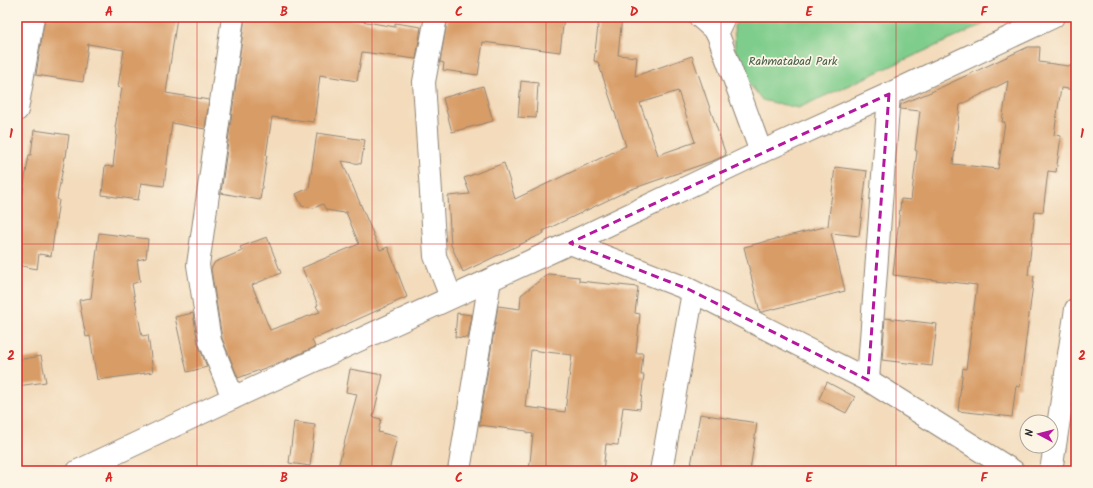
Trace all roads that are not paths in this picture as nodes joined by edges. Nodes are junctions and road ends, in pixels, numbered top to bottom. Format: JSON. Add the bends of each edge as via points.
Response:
{"nodes":[{"id":1,"x":33,"y":17,"type":"edge"},
{"id":2,"x":233,"y":17,"type":"edge"},
{"id":3,"x":436,"y":17,"type":"edge"},
{"id":4,"x":700,"y":17,"type":"edge"},
{"id":5,"x":1053,"y":17,"type":"edge"},
{"id":6,"x":720,"y":24,"type":"edge"},
{"id":7,"x":889,"y":94,"type":"junction"},
{"id":8,"x":17,"y":110,"type":"edge"},
{"id":9,"x":761,"y":152,"type":"junction"},
{"id":10,"x":570,"y":243,"type":"junction"},
{"id":11,"x":490,"y":280,"type":"junction"},
{"id":12,"x":693,"y":292,"type":"junction"},
{"id":13,"x":451,"y":298,"type":"junction"},
{"id":14,"x":1076,"y":309,"type":"edge"},
{"id":15,"x":868,"y":380,"type":"junction"},
{"id":16,"x":233,"y":398,"type":"junction"},
{"id":17,"x":78,"y":471,"type":"edge"},
{"id":18,"x":459,"y":471,"type":"edge"},
{"id":19,"x":660,"y":471,"type":"edge"},
{"id":20,"x":1013,"y":471,"type":"edge"},
{"id":21,"x":1051,"y":471,"type":"edge"}],
"edges":[{"from":1,"to":8,"type":"street"},
{"from":2,"to":16,"type":"street","via":[[198,265],[210,341]]},
{"from":3,"to":13,"type":"street","via":[[424,82],[435,256]]},
{"from":4,"to":6,"type":"street"},
{"from":5,"to":7,"type":"street"},
{"from":6,"to":9,"type":"street"},
{"from":7,"to":9,"type":"street"},
{"from":7,"to":15,"type":"street"},
{"from":9,"to":10,"type":"street"},
{"from":10,"to":11,"type":"street"},
{"from":10,"to":12,"type":"street"},
{"from":11,"to":13,"type":"street"},
{"from":11,"to":18,"type":"street"},
{"from":12,"to":15,"type":"street"},
{"from":12,"to":19,"type":"street"},
{"from":13,"to":16,"type":"street"},
{"from":14,"to":21,"type":"street"},
{"from":15,"to":20,"type":"street"},
{"from":16,"to":17,"type":"street"}]}
